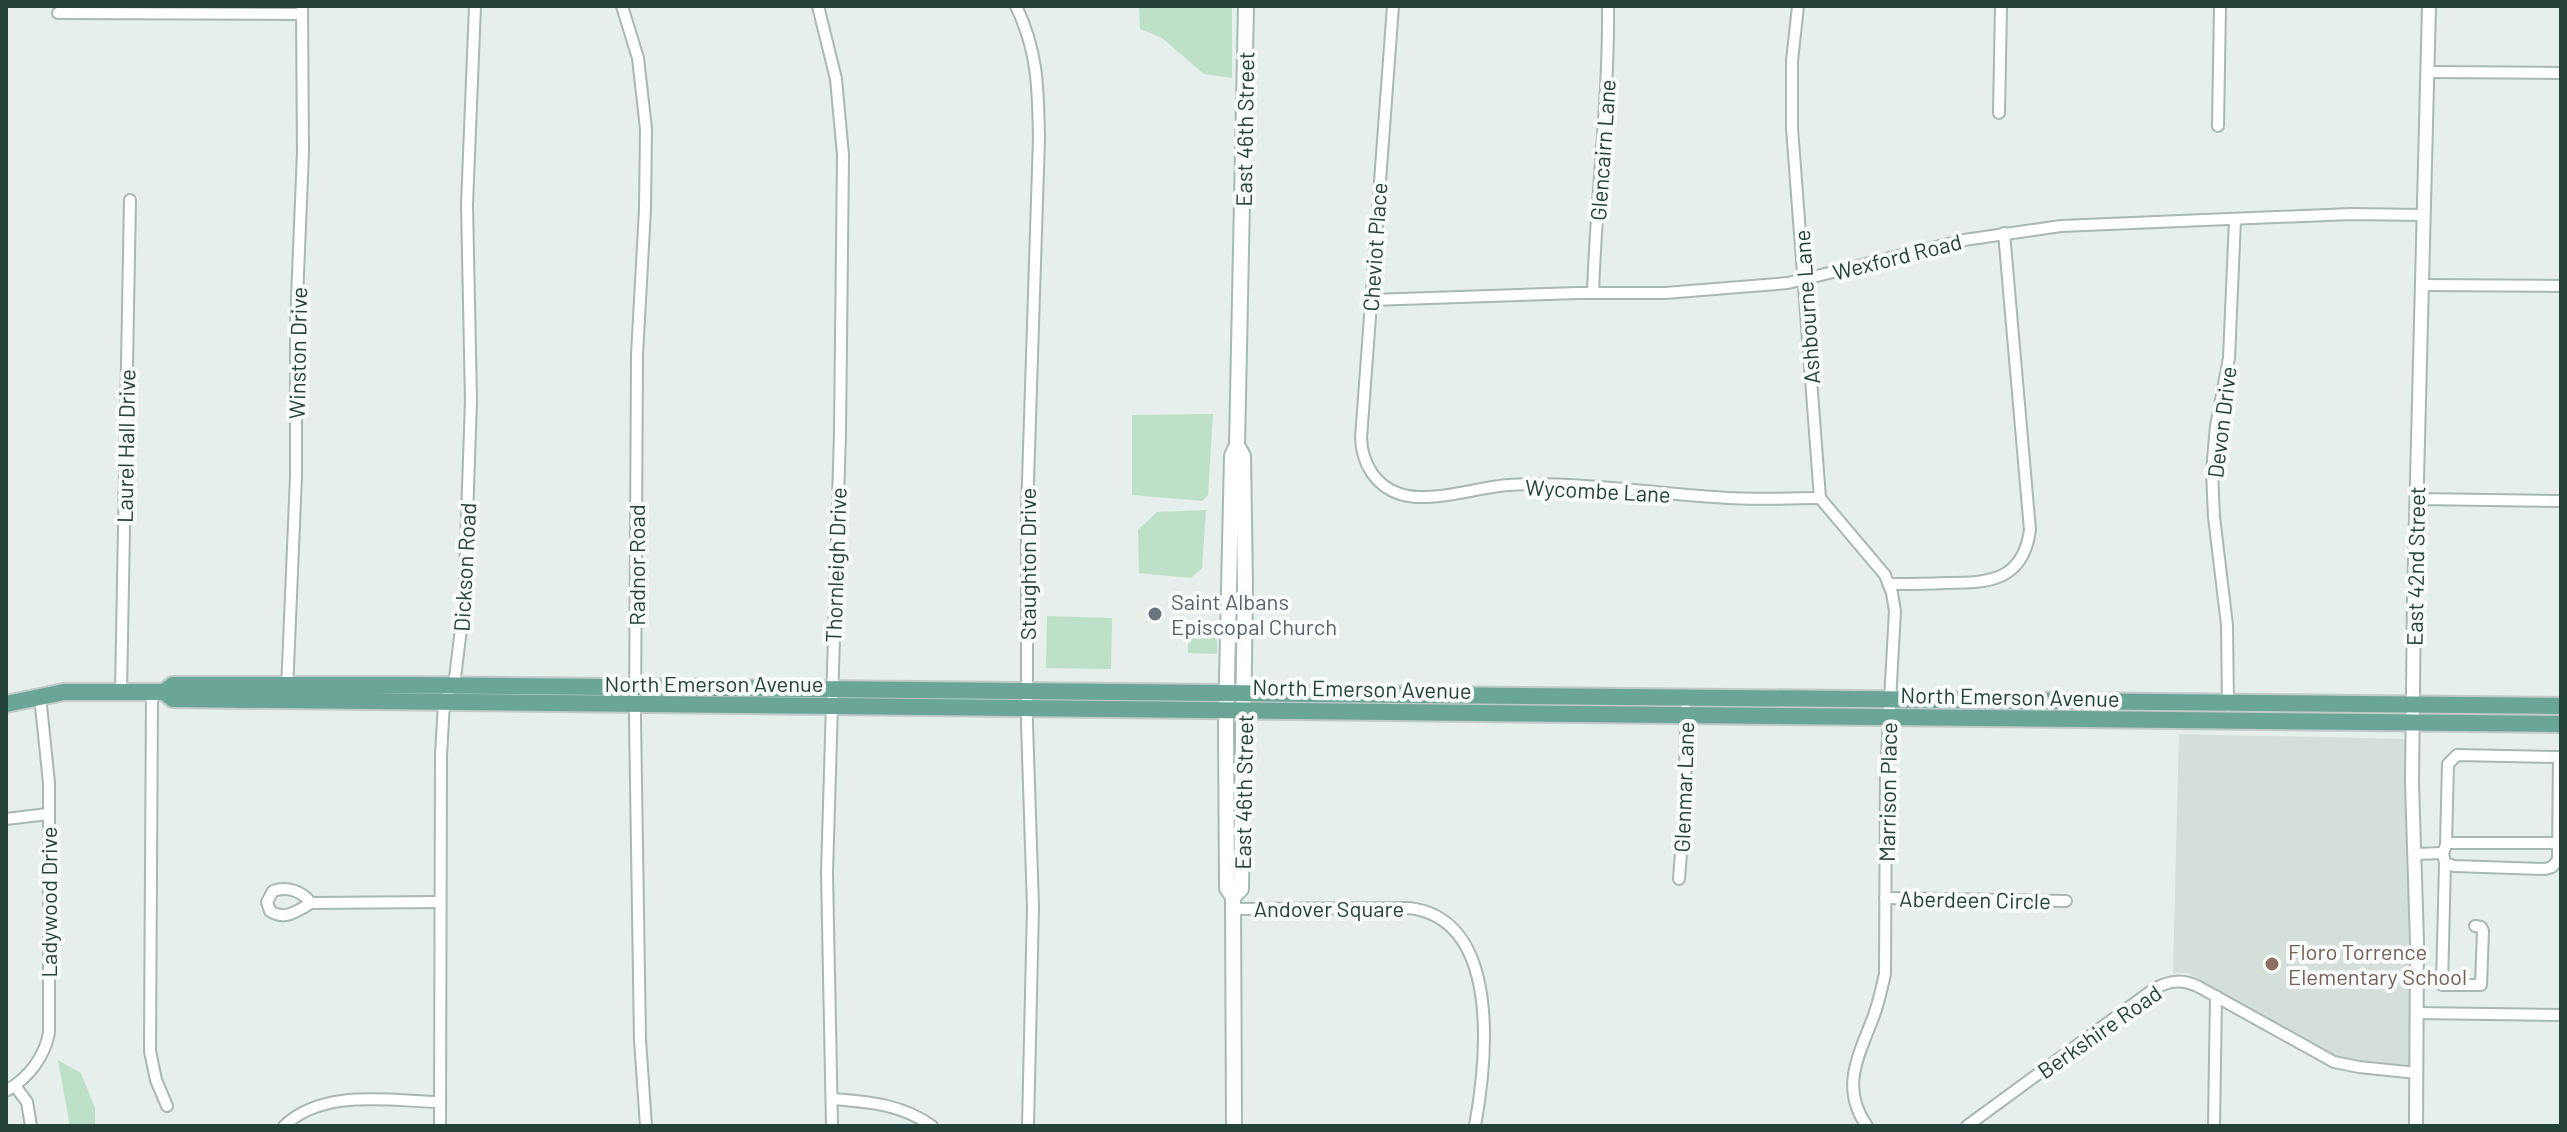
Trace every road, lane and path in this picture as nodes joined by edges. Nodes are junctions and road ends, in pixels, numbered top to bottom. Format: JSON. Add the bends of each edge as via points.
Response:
{"nodes":[{"id":1,"x":475,"y":6,"type":"edge"},
{"id":2,"x":622,"y":6,"type":"edge"},
{"id":3,"x":818,"y":6,"type":"edge"},
{"id":4,"x":1016,"y":6,"type":"edge"},
{"id":5,"x":1246,"y":6,"type":"edge"},
{"id":6,"x":1393,"y":6,"type":"edge"},
{"id":7,"x":1608,"y":6,"type":"edge"},
{"id":8,"x":1798,"y":6,"type":"edge"},
{"id":9,"x":2001,"y":6,"type":"edge"},
{"id":10,"x":2220,"y":6,"type":"edge"},
{"id":11,"x":2429,"y":6,"type":"edge"},
{"id":12,"x":302,"y":10,"type":"edge"},
{"id":13,"x":58,"y":13,"type":"dead end"},
{"id":14,"x":2427,"y":72,"type":"junction"},
{"id":15,"x":2561,"y":73,"type":"edge"},
{"id":16,"x":1999,"y":113,"type":"dead end"},
{"id":17,"x":2218,"y":126,"type":"dead end"},
{"id":18,"x":130,"y":200,"type":"dead end"},
{"id":19,"x":2423,"y":215,"type":"junction"},
{"id":20,"x":2235,"y":220,"type":"junction"},
{"id":21,"x":2004,"y":233,"type":"junction"},
{"id":22,"x":1804,"y":279,"type":"junction"},
{"id":23,"x":2421,"y":285,"type":"junction"},
{"id":24,"x":2561,"y":286,"type":"edge"},
{"id":25,"x":1593,"y":293,"type":"junction"},
{"id":26,"x":1371,"y":300,"type":"junction"},
{"id":27,"x":1380,"y":483,"type":"joint"},
{"id":28,"x":1820,"y":498,"type":"junction"},
{"id":29,"x":2417,"y":499,"type":"junction"},
{"id":30,"x":2561,"y":501,"type":"edge"},
{"id":31,"x":1889,"y":584,"type":"junction"},
{"id":32,"x":453,"y":685,"type":"junction"},
{"id":33,"x":636,"y":686,"type":"junction"},
{"id":34,"x":831,"y":688,"type":"junction"},
{"id":35,"x":1027,"y":689,"type":"junction"},
{"id":36,"x":1236,"y":691,"type":"junction"},
{"id":37,"x":121,"y":692,"type":"junction"},
{"id":38,"x":158,"y":692,"type":"junction"},
{"id":39,"x":287,"y":693,"type":"junction"},
{"id":40,"x":40,"y":696,"type":"junction"},
{"id":41,"x":1686,"y":696,"type":"junction"},
{"id":42,"x":1890,"y":699,"type":"junction"},
{"id":43,"x":2228,"y":702,"type":"junction"},
{"id":44,"x":444,"y":703,"type":"junction"},
{"id":45,"x":6,"y":704,"type":"edge"},
{"id":46,"x":2413,"y":704,"type":"junction"},
{"id":47,"x":636,"y":705,"type":"junction"},
{"id":48,"x":831,"y":706,"type":"junction"},
{"id":49,"x":2561,"y":706,"type":"edge"},
{"id":50,"x":1027,"y":707,"type":"junction"},
{"id":51,"x":1235,"y":709,"type":"junction"},
{"id":52,"x":1686,"y":714,"type":"junction"},
{"id":53,"x":1889,"y":716,"type":"junction"},
{"id":54,"x":2227,"y":720,"type":"junction"},
{"id":55,"x":2413,"y":723,"type":"junction"},
{"id":56,"x":2561,"y":724,"type":"edge"},
{"id":57,"x":48,"y":814,"type":"junction"},
{"id":58,"x":6,"y":819,"type":"edge"},
{"id":59,"x":2558,"y":843,"type":"junction"},
{"id":60,"x":2445,"y":853,"type":"junction"},
{"id":61,"x":2415,"y":854,"type":"junction"},
{"id":62,"x":1679,"y":879,"type":"dead end"},
{"id":63,"x":1885,"y":898,"type":"junction"},
{"id":64,"x":2066,"y":901,"type":"dead end"},
{"id":65,"x":439,"y":902,"type":"junction"},
{"id":66,"x":311,"y":903,"type":"dead end"},
{"id":67,"x":1233,"y":903,"type":"junction"},
{"id":68,"x":2475,"y":926,"type":"dead end"},
{"id":69,"x":2216,"y":996,"type":"junction"},
{"id":70,"x":2417,"y":1013,"type":"junction"},
{"id":71,"x":2561,"y":1015,"type":"edge"},
{"id":72,"x":2417,"y":1073,"type":"junction"},
{"id":73,"x":10,"y":1088,"type":"edge"},
{"id":74,"x":833,"y":1099,"type":"junction"},
{"id":75,"x":440,"y":1102,"type":"junction"},
{"id":76,"x":167,"y":1106,"type":"dead end"},
{"id":77,"x":31,"y":1126,"type":"edge"},
{"id":78,"x":284,"y":1126,"type":"edge"},
{"id":79,"x":440,"y":1126,"type":"edge"},
{"id":80,"x":646,"y":1126,"type":"edge"},
{"id":81,"x":832,"y":1126,"type":"edge"},
{"id":82,"x":932,"y":1126,"type":"edge"},
{"id":83,"x":1028,"y":1126,"type":"edge"},
{"id":84,"x":1234,"y":1126,"type":"edge"},
{"id":85,"x":1475,"y":1126,"type":"edge"},
{"id":86,"x":1867,"y":1126,"type":"edge"},
{"id":87,"x":1967,"y":1126,"type":"edge"},
{"id":88,"x":2214,"y":1126,"type":"edge"},
{"id":89,"x":2416,"y":1126,"type":"edge"}],
"edges":[{"from":1,"to":32,"type":"street","name":"Dickson Road","via":[[467,204],[471,401],[464,604]]},
{"from":2,"to":33,"type":"street","name":"Radnor Road","via":[[638,58],[646,129],[637,355]]},
{"from":3,"to":34,"type":"street","name":"Thornleigh Drive","via":[[836,79],[843,155]]},
{"from":4,"to":35,"type":"street","name":"Staughton Drive","via":[[1032,42],[1039,82]]},
{"from":5,"to":36,"type":"main road","name":"East 46th Street"},
{"from":6,"to":26,"type":"street","name":"Cheviot Place"},
{"from":7,"to":25,"type":"street","name":"Glencairn Lane"},
{"from":8,"to":22,"type":"street","name":"Ashbourne Lane","via":[[1791,93]]},
{"from":9,"to":16,"type":"street"},
{"from":10,"to":17,"type":"street"},
{"from":11,"to":14,"type":"street","name":"East 42nd Street"},
{"from":12,"to":13,"type":"street"},
{"from":12,"to":39,"type":"street","name":"Winston Drive","via":[[296,476]]},
{"from":14,"to":15,"type":"street"},
{"from":14,"to":19,"type":"street","name":"East 42nd Street"},
{"from":18,"to":37,"type":"street","name":"Laurel Hall Drive"},
{"from":19,"to":20,"type":"street","name":"Wexford Road"},
{"from":19,"to":23,"type":"street","name":"East 42nd Street"},
{"from":20,"to":21,"type":"street","name":"Wexford Road"},
{"from":20,"to":43,"type":"street","name":"Devon Drive","via":[[2229,358],[2212,471],[2227,625]]},
{"from":21,"to":22,"type":"street","name":"Wexford Road"},
{"from":21,"to":31,"type":"street","via":[[2030,530],[2027,548],[2011,570],[1990,581]]},
{"from":22,"to":25,"type":"street","name":"Wexford Road","via":[[1688,292]]},
{"from":22,"to":28,"type":"street","name":"Ashbourne Lane"},
{"from":23,"to":24,"type":"street"},
{"from":23,"to":29,"type":"street","name":"East 42nd Street"},
{"from":25,"to":26,"type":"street","name":"Wexford Road"},
{"from":26,"to":27,"type":"street","name":"Cheviot Place","via":[[1361,443],[1366,465]]},
{"from":27,"to":28,"type":"street","name":"Wycombe Lane","via":[[1415,497],[1538,485],[1731,498]]},
{"from":28,"to":31,"type":"street"},
{"from":29,"to":30,"type":"street"},
{"from":29,"to":46,"type":"street","name":"East 42nd Street"},
{"from":31,"to":42,"type":"street","name":"Marrison Place","via":[[1895,611]]},
{"from":32,"to":33,"type":"main road","name":"North Emerson Avenue"},
{"from":32,"to":39,"type":"main road","name":"North Emerson Avenue"},
{"from":32,"to":44,"type":"street","name":"Dickson Road"},
{"from":33,"to":34,"type":"main road","name":"North Emerson Avenue"},
{"from":33,"to":47,"type":"street","name":"Radnor Road"},
{"from":34,"to":35,"type":"main road","name":"North Emerson Avenue"},
{"from":34,"to":48,"type":"street","name":"Thornleigh Drive"},
{"from":35,"to":36,"type":"main road","name":"North Emerson Avenue"},
{"from":35,"to":50,"type":"street","name":"Staughton Drive"},
{"from":36,"to":41,"type":"main road","name":"North Emerson Avenue"},
{"from":36,"to":51,"type":"main road","name":"East 46th Street"},
{"from":37,"to":38,"type":"main road","name":"North Emerson Avenue"},
{"from":37,"to":40,"type":"main road","name":"North Emerson Avenue"},
{"from":38,"to":39,"type":"main road","name":"North Emerson Avenue","via":[[173,699]]},
{"from":38,"to":76,"type":"street","via":[[150,1051]]},
{"from":39,"to":44,"type":"main road","name":"North Emerson Avenue"},
{"from":40,"to":45,"type":"main road","name":"North Emerson Avenue"},
{"from":40,"to":57,"type":"street","name":"Ladywood Drive"},
{"from":41,"to":42,"type":"main road","name":"North Emerson Avenue"},
{"from":41,"to":52,"type":"street","name":"Glenmar Lane"},
{"from":42,"to":43,"type":"main road","name":"North Emerson Avenue"},
{"from":42,"to":53,"type":"street","name":"Marrison Place"},
{"from":43,"to":46,"type":"main road","name":"North Emerson Avenue"},
{"from":43,"to":54,"type":"street","name":"Devon Drive"},
{"from":44,"to":47,"type":"main road","name":"North Emerson Avenue"},
{"from":44,"to":65,"type":"street","name":"Dickson Road"},
{"from":46,"to":49,"type":"main road","name":"North Emerson Avenue"},
{"from":46,"to":55,"type":"street","name":"East 42nd Street"},
{"from":47,"to":48,"type":"main road","name":"North Emerson Avenue"},
{"from":47,"to":80,"type":"street","name":"Radnor Road"},
{"from":48,"to":50,"type":"main road","name":"North Emerson Avenue"},
{"from":48,"to":74,"type":"street","name":"Thornleigh Drive","via":[[827,914]]},
{"from":50,"to":51,"type":"main road","name":"North Emerson Avenue"},
{"from":50,"to":83,"type":"street","name":"Staughton Drive","via":[[1033,907]]},
{"from":51,"to":52,"type":"main road","name":"North Emerson Avenue"},
{"from":51,"to":67,"type":"main road","name":"East 46th Street","via":[[1227,888]]},
{"from":52,"to":53,"type":"main road","name":"North Emerson Avenue"},
{"from":52,"to":62,"type":"street","name":"Glenmar Lane"},
{"from":53,"to":54,"type":"main road","name":"North Emerson Avenue"},
{"from":53,"to":63,"type":"street","name":"Marrison Place"},
{"from":54,"to":55,"type":"main road","name":"North Emerson Avenue"},
{"from":55,"to":56,"type":"main road","name":"North Emerson Avenue"},
{"from":55,"to":61,"type":"street","name":"East 42nd Street"},
{"from":57,"to":58,"type":"street"},
{"from":57,"to":73,"type":"street","name":"Ladywood Drive","via":[[49,1033],[38,1062]]},
{"from":59,"to":60,"type":"street"},
{"from":59,"to":60,"type":"street","via":[[2558,860],[2547,869],[2454,866]]},
{"from":59,"to":60,"type":"street","via":[[2559,757],[2457,755],[2448,764]]},
{"from":60,"to":61,"type":"street"},
{"from":60,"to":68,"type":"street","via":[[2442,985],[2481,985],[2483,931]]},
{"from":61,"to":70,"type":"street","name":"East 42nd Street"},
{"from":63,"to":64,"type":"street","name":"Aberdeen Circle"},
{"from":63,"to":86,"type":"street","name":"Marrison Place","via":[[1883,987],[1852,1076],[1856,1107]]},
{"from":65,"to":66,"type":"street"},
{"from":65,"to":75,"type":"street","name":"Dickson Road"},
{"from":67,"to":84,"type":"main road","name":"East 46th Street"},
{"from":67,"to":85,"type":"street","name":"Andover Square","via":[[1409,908],[1435,914],[1457,930],[1475,965],[1482,1010],[1483,1074]]},
{"from":69,"to":72,"type":"street","name":"Berkshire Road","via":[[2326,1058]]},
{"from":69,"to":87,"type":"street","name":"Berkshire Road","via":[[2186,982],[2159,986]]},
{"from":69,"to":88,"type":"street"},
{"from":70,"to":71,"type":"street"},
{"from":70,"to":72,"type":"street","name":"East 42nd Street"},
{"from":72,"to":89,"type":"street","name":"East 42nd Street"},
{"from":73,"to":77,"type":"street","via":[[27,1102]]},
{"from":74,"to":81,"type":"street","name":"Thornleigh Drive"},
{"from":74,"to":82,"type":"street","via":[[890,1105]]},
{"from":75,"to":78,"type":"street","via":[[330,1103],[309,1109]]},
{"from":75,"to":79,"type":"street","name":"Dickson Road"}]}
